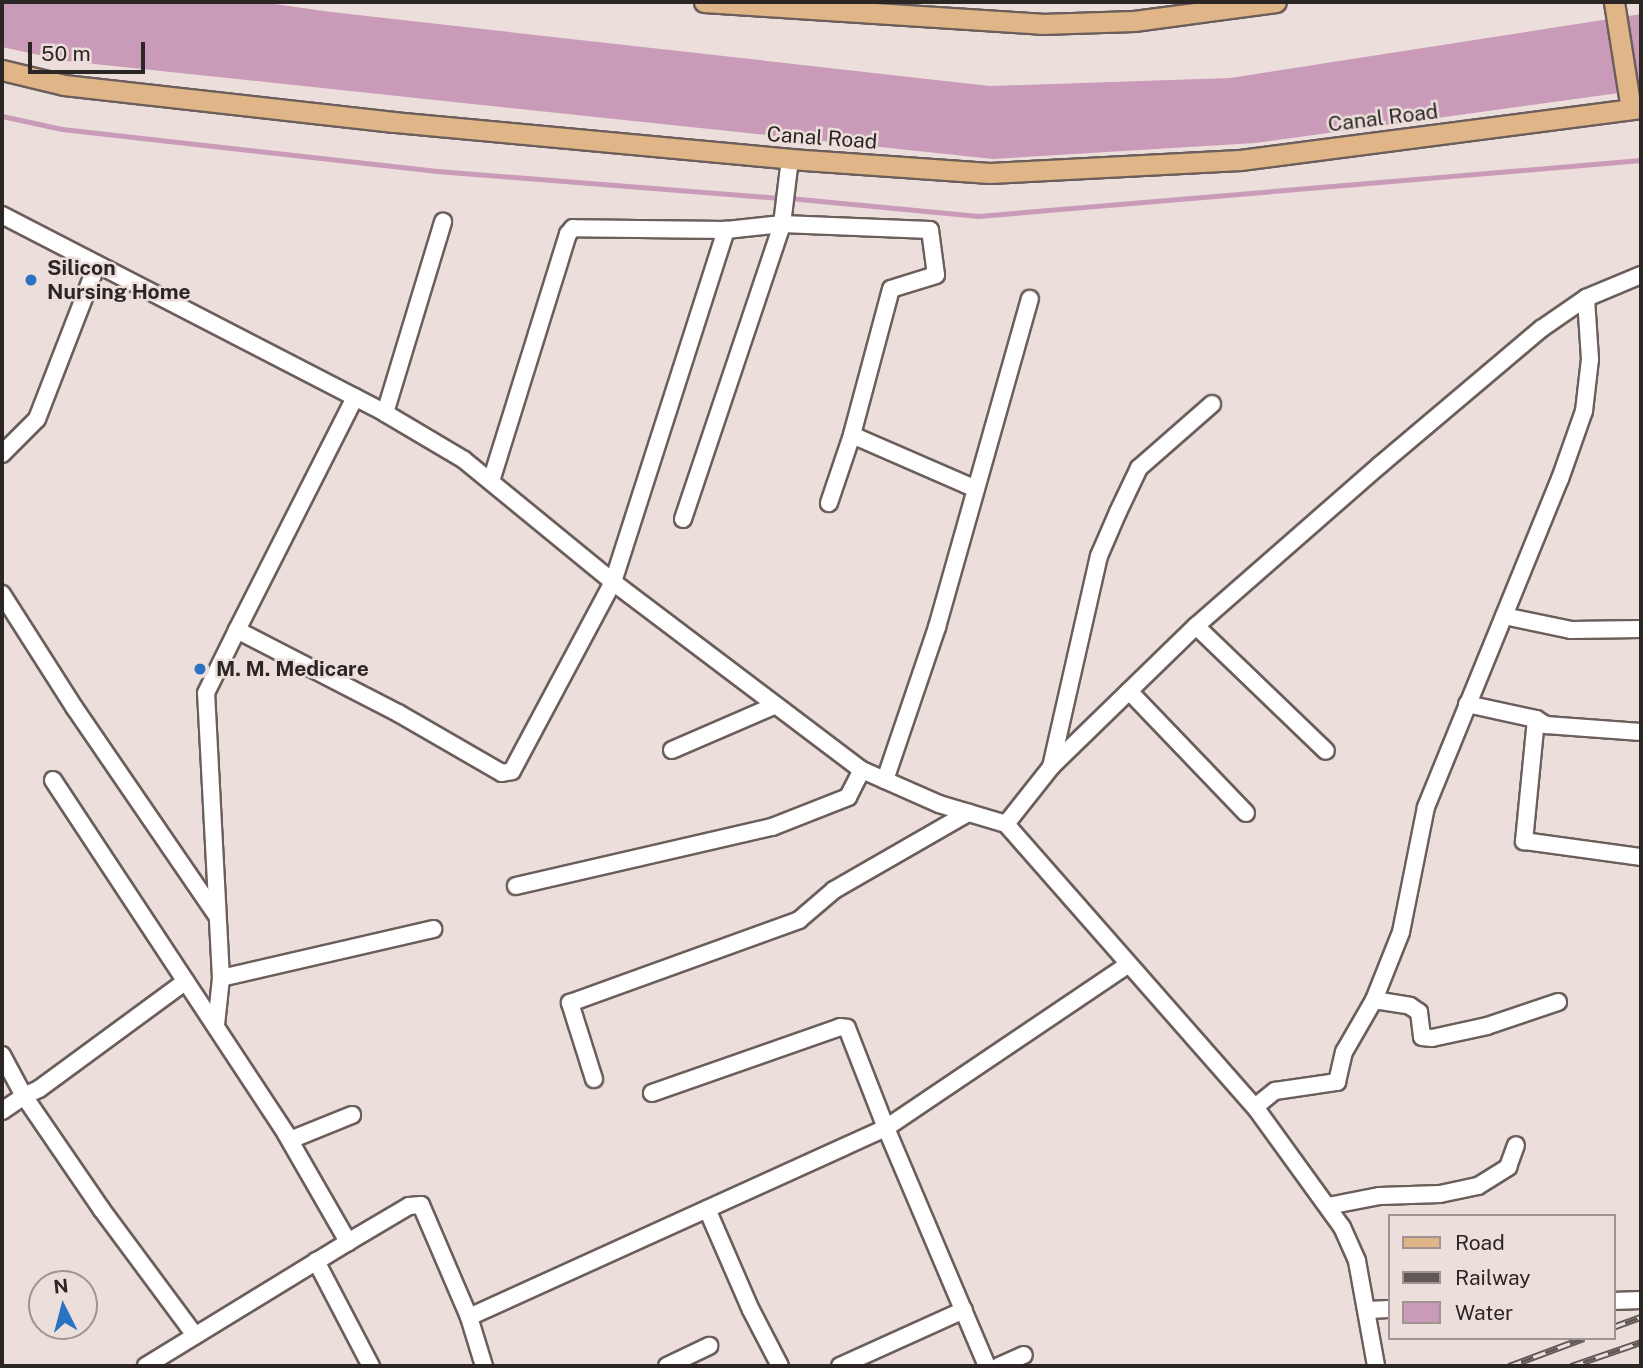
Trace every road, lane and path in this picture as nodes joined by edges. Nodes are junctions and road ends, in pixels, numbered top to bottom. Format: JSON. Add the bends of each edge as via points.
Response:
{"nodes":[{"id":1,"x":704,"y":2,"type":"edge"},
{"id":2,"x":1276,"y":2,"type":"edge"},
{"id":3,"x":1614,"y":2,"type":"edge"},
{"id":4,"x":2,"y":70,"type":"edge"},
{"id":5,"x":1634,"y":104,"type":"edge"},
{"id":6,"x":790,"y":159,"type":"junction"},
{"id":7,"x":2,"y":215,"type":"edge"},
{"id":8,"x":443,"y":222,"type":"dead end"},
{"id":9,"x":782,"y":224,"type":"junction"},
{"id":10,"x":726,"y":230,"type":"junction"},
{"id":11,"x":97,"y":264,"type":"junction"},
{"id":12,"x":1641,"y":275,"type":"edge"},
{"id":13,"x":1586,"y":298,"type":"junction"},
{"id":14,"x":1030,"y":299,"type":"dead end"},
{"id":15,"x":355,"y":397,"type":"junction"},
{"id":16,"x":1212,"y":404,"type":"dead end"},
{"id":17,"x":385,"y":413,"type":"junction"},
{"id":18,"x":852,"y":435,"type":"junction"},
{"id":19,"x":2,"y":454,"type":"edge"},
{"id":20,"x":491,"y":481,"type":"junction"},
{"id":21,"x":976,"y":489,"type":"junction"},
{"id":22,"x":829,"y":503,"type":"dead end"},
{"id":23,"x":683,"y":519,"type":"dead end"},
{"id":24,"x":613,"y":582,"type":"junction"},
{"id":25,"x":2,"y":594,"type":"edge"},
{"id":26,"x":1504,"y":616,"type":"junction"},
{"id":27,"x":1196,"y":626,"type":"junction"},
{"id":28,"x":1641,"y":629,"type":"edge"},
{"id":29,"x":237,"y":630,"type":"junction"},
{"id":30,"x":1129,"y":691,"type":"junction"},
{"id":31,"x":1467,"y":704,"type":"junction"},
{"id":32,"x":776,"y":705,"type":"junction"},
{"id":33,"x":1536,"y":719,"type":"junction"},
{"id":34,"x":1641,"y":732,"type":"edge"},
{"id":35,"x":672,"y":750,"type":"dead end"},
{"id":36,"x":1326,"y":751,"type":"dead end"},
{"id":37,"x":1051,"y":767,"type":"junction"},
{"id":38,"x":862,"y":770,"type":"junction"},
{"id":39,"x":53,"y":780,"type":"dead end"},
{"id":40,"x":885,"y":780,"type":"junction"},
{"id":41,"x":968,"y":813,"type":"junction"},
{"id":42,"x":1246,"y":813,"type":"dead end"},
{"id":43,"x":1006,"y":824,"type":"junction"},
{"id":44,"x":1641,"y":857,"type":"edge"},
{"id":45,"x":516,"y":886,"type":"dead end"},
{"id":46,"x":219,"y":918,"type":"junction"},
{"id":47,"x":433,"y":929,"type":"dead end"},
{"id":48,"x":1128,"y":965,"type":"junction"},
{"id":49,"x":221,"y":978,"type":"junction"},
{"id":50,"x":186,"y":981,"type":"junction"},
{"id":51,"x":1374,"y":1000,"type":"junction"},
{"id":52,"x":1558,"y":1002,"type":"dead end"},
{"id":53,"x":216,"y":1025,"type":"junction"},
{"id":54,"x":2,"y":1055,"type":"edge"},
{"id":55,"x":594,"y":1079,"type":"dead end"},
{"id":56,"x":652,"y":1093,"type":"dead end"},
{"id":57,"x":24,"y":1096,"type":"junction"},
{"id":58,"x":1255,"y":1107,"type":"junction"},
{"id":59,"x":2,"y":1111,"type":"edge"},
{"id":60,"x":352,"y":1115,"type":"dead end"},
{"id":61,"x":886,"y":1128,"type":"junction"},
{"id":62,"x":290,"y":1140,"type":"junction"},
{"id":63,"x":1516,"y":1144,"type":"dead end"},
{"id":64,"x":1328,"y":1206,"type":"junction"},
{"id":65,"x":707,"y":1209,"type":"junction"},
{"id":66,"x":348,"y":1242,"type":"junction"},
{"id":67,"x":316,"y":1261,"type":"junction"},
{"id":68,"x":1641,"y":1300,"type":"edge"},
{"id":69,"x":1615,"y":1301,"type":"edge"},
{"id":70,"x":1388,"y":1309,"type":"edge"},
{"id":71,"x":964,"y":1310,"type":"junction"},
{"id":72,"x":1368,"y":1310,"type":"junction"},
{"id":73,"x":469,"y":1317,"type":"junction"},
{"id":74,"x":195,"y":1335,"type":"junction"},
{"id":75,"x":709,"y":1346,"type":"dead end"},
{"id":76,"x":1024,"y":1355,"type":"dead end"},
{"id":77,"x":146,"y":1366,"type":"edge"},
{"id":78,"x":371,"y":1366,"type":"edge"},
{"id":79,"x":484,"y":1366,"type":"edge"},
{"id":80,"x":667,"y":1366,"type":"edge"},
{"id":81,"x":780,"y":1366,"type":"edge"},
{"id":82,"x":840,"y":1366,"type":"edge"},
{"id":83,"x":987,"y":1366,"type":"edge"},
{"id":84,"x":999,"y":1366,"type":"edge"},
{"id":85,"x":1376,"y":1366,"type":"edge"}],
"edges":[{"from":1,"to":2,"type":"main road","via":[[1041,24],[1134,21]]},
{"from":3,"to":5,"type":"main road"},
{"from":4,"to":6,"type":"main road","name":"Canal Road","via":[[105,90]]},
{"from":5,"to":6,"type":"main road","name":"Canal Road","via":[[1227,161],[990,173]]},
{"from":6,"to":9,"type":"street"},
{"from":7,"to":11,"type":"street"},
{"from":8,"to":17,"type":"street"},
{"from":9,"to":10,"type":"street"},
{"from":9,"to":18,"type":"street","via":[[930,230],[936,275],[891,289]]},
{"from":9,"to":23,"type":"street"},
{"from":10,"to":20,"type":"street","via":[[573,229],[568,234]]},
{"from":10,"to":24,"type":"street"},
{"from":11,"to":15,"type":"street"},
{"from":11,"to":19,"type":"street","via":[[37,419]]},
{"from":12,"to":13,"type":"street"},
{"from":13,"to":26,"type":"street","via":[[1590,359],[1584,411]]},
{"from":13,"to":27,"type":"street","via":[[1541,329]]},
{"from":14,"to":21,"type":"street"},
{"from":15,"to":17,"type":"street"},
{"from":15,"to":29,"type":"street"},
{"from":16,"to":37,"type":"street","via":[[1139,468],[1113,523],[1099,556]]},
{"from":17,"to":20,"type":"street"},
{"from":18,"to":21,"type":"street"},
{"from":18,"to":22,"type":"street"},
{"from":20,"to":24,"type":"street"},
{"from":21,"to":40,"type":"street","via":[[937,627]]},
{"from":24,"to":29,"type":"street","via":[[508,774]]},
{"from":24,"to":32,"type":"street"},
{"from":25,"to":46,"type":"street"},
{"from":26,"to":28,"type":"street","via":[[1571,630]]},
{"from":26,"to":31,"type":"street"},
{"from":27,"to":30,"type":"street"},
{"from":27,"to":36,"type":"street"},
{"from":29,"to":46,"type":"street","via":[[206,693]]},
{"from":30,"to":37,"type":"street"},
{"from":30,"to":42,"type":"street"},
{"from":31,"to":33,"type":"street"},
{"from":31,"to":51,"type":"street","via":[[1426,807],[1401,932]]},
{"from":32,"to":35,"type":"street"},
{"from":32,"to":38,"type":"street"},
{"from":33,"to":34,"type":"street","via":[[1546,725]]},
{"from":33,"to":44,"type":"street","via":[[1524,841]]},
{"from":37,"to":43,"type":"street"},
{"from":38,"to":40,"type":"street"},
{"from":38,"to":45,"type":"street","via":[[848,797],[772,827]]},
{"from":39,"to":50,"type":"street"},
{"from":40,"to":41,"type":"street"},
{"from":41,"to":43,"type":"street"},
{"from":41,"to":55,"type":"street","via":[[834,890],[799,920],[574,1000],[570,1007]]},
{"from":43,"to":48,"type":"street"},
{"from":46,"to":49,"type":"street"},
{"from":47,"to":49,"type":"street"},
{"from":48,"to":58,"type":"street"},
{"from":48,"to":61,"type":"street"},
{"from":49,"to":53,"type":"street"},
{"from":50,"to":53,"type":"street"},
{"from":50,"to":57,"type":"street"},
{"from":51,"to":52,"type":"street","via":[[1410,1006],[1419,1012],[1422,1037],[1432,1038],[1487,1026]]},
{"from":51,"to":58,"type":"street","via":[[1344,1052],[1337,1082],[1275,1091]]},
{"from":53,"to":62,"type":"street"},
{"from":54,"to":57,"type":"street"},
{"from":56,"to":61,"type":"street","via":[[847,1028]]},
{"from":57,"to":59,"type":"street"},
{"from":57,"to":74,"type":"street"},
{"from":58,"to":64,"type":"street"},
{"from":60,"to":62,"type":"street"},
{"from":61,"to":65,"type":"street"},
{"from":61,"to":71,"type":"street"},
{"from":62,"to":66,"type":"street"},
{"from":63,"to":64,"type":"street","via":[[1508,1167],[1478,1186]]},
{"from":64,"to":72,"type":"street","via":[[1357,1261]]},
{"from":65,"to":73,"type":"street"},
{"from":65,"to":81,"type":"street"},
{"from":66,"to":67,"type":"street"},
{"from":66,"to":73,"type":"street","via":[[410,1206],[421,1205]]},
{"from":67,"to":74,"type":"street"},
{"from":67,"to":78,"type":"street"},
{"from":68,"to":69,"type":"street"},
{"from":70,"to":72,"type":"street"},
{"from":71,"to":82,"type":"street"},
{"from":71,"to":83,"type":"street"},
{"from":72,"to":85,"type":"street"},
{"from":73,"to":79,"type":"street"},
{"from":74,"to":77,"type":"street"},
{"from":75,"to":80,"type":"street"},
{"from":76,"to":84,"type":"street"}]}
